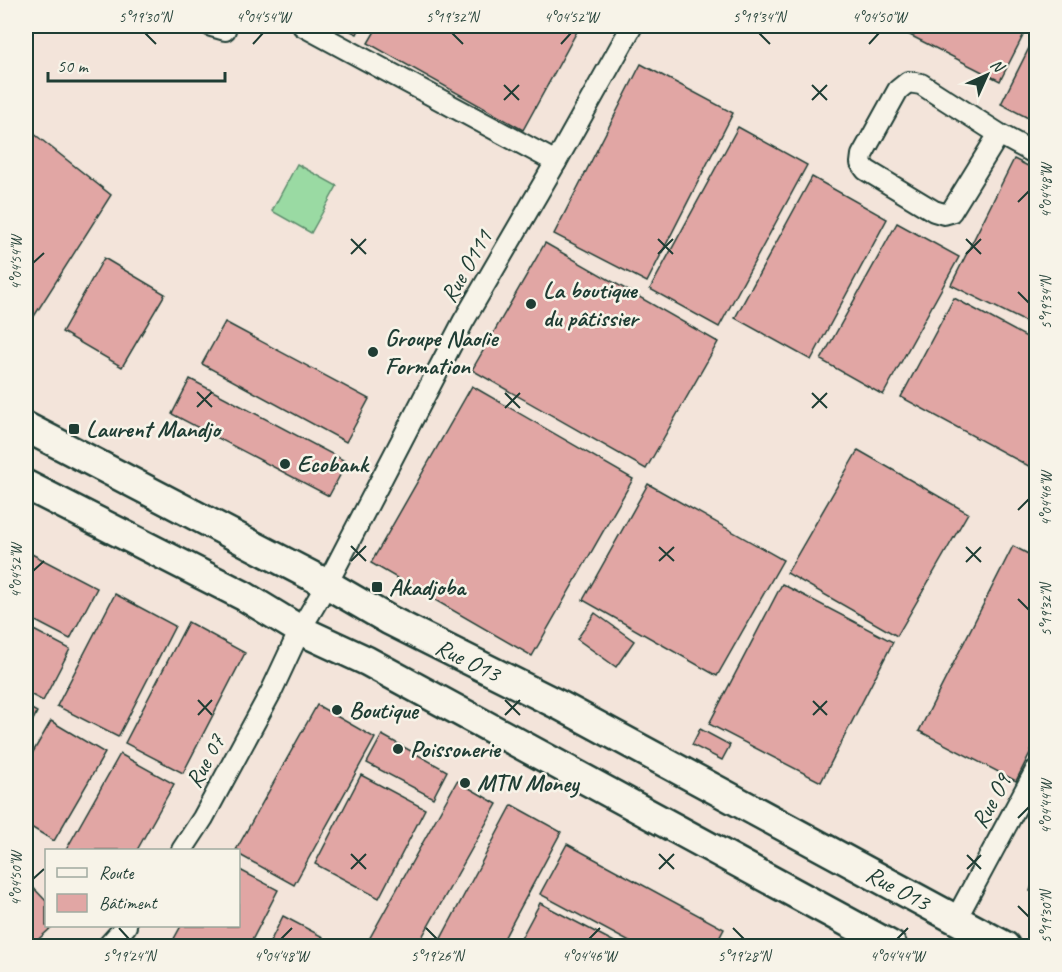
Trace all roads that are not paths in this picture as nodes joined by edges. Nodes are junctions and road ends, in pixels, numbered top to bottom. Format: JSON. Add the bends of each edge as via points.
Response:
{"nodes":[{"id":1,"x":303,"y":26,"type":"edge"},
{"id":2,"x":632,"y":26,"type":"edge"},
{"id":3,"x":999,"y":134,"type":"junction"},
{"id":4,"x":1036,"y":153,"type":"edge"},
{"id":5,"x":556,"y":162,"type":"junction"},
{"id":6,"x":26,"y":427,"type":"edge"},
{"id":7,"x":26,"y":485,"type":"edge"},
{"id":8,"x":327,"y":584,"type":"junction"},
{"id":9,"x":300,"y":630,"type":"junction"},
{"id":10,"x":1036,"y":770,"type":"edge"},
{"id":11,"x":183,"y":849,"type":"edge"},
{"id":12,"x":956,"y":920,"type":"junction"},
{"id":13,"x":125,"y":927,"type":"edge"},
{"id":14,"x":108,"y":946,"type":"edge"},
{"id":15,"x":892,"y":946,"type":"edge"},
{"id":16,"x":1005,"y":946,"type":"edge"}],
"edges":[{"from":1,"to":5,"type":"street"},
{"from":2,"to":5,"type":"street","name":"Rue O111"},
{"from":3,"to":3,"type":"street","via":[[951,212],[944,214],[866,170],[861,163],[898,90],[908,82],[921,84]]},
{"from":3,"to":4,"type":"street"},
{"from":5,"to":8,"type":"street","name":"Rue O111","via":[[464,322]]},
{"from":6,"to":8,"type":"main road","name":"Rue O13"},
{"from":7,"to":9,"type":"main road","name":"Rue O13","via":[[244,596]]},
{"from":8,"to":9,"type":"street","name":"Rue O111"},
{"from":8,"to":12,"type":"main road","name":"Rue O13","via":[[388,620],[561,706]]},
{"from":9,"to":11,"type":"street","name":"Rue 07","via":[[271,692]]},
{"from":9,"to":15,"type":"main road","name":"Rue O13","via":[[367,661]]},
{"from":10,"to":12,"type":"street","name":"Rue O9"},
{"from":12,"to":16,"type":"main road","name":"Rue O13"},
{"from":13,"to":14,"type":"street"}]}
